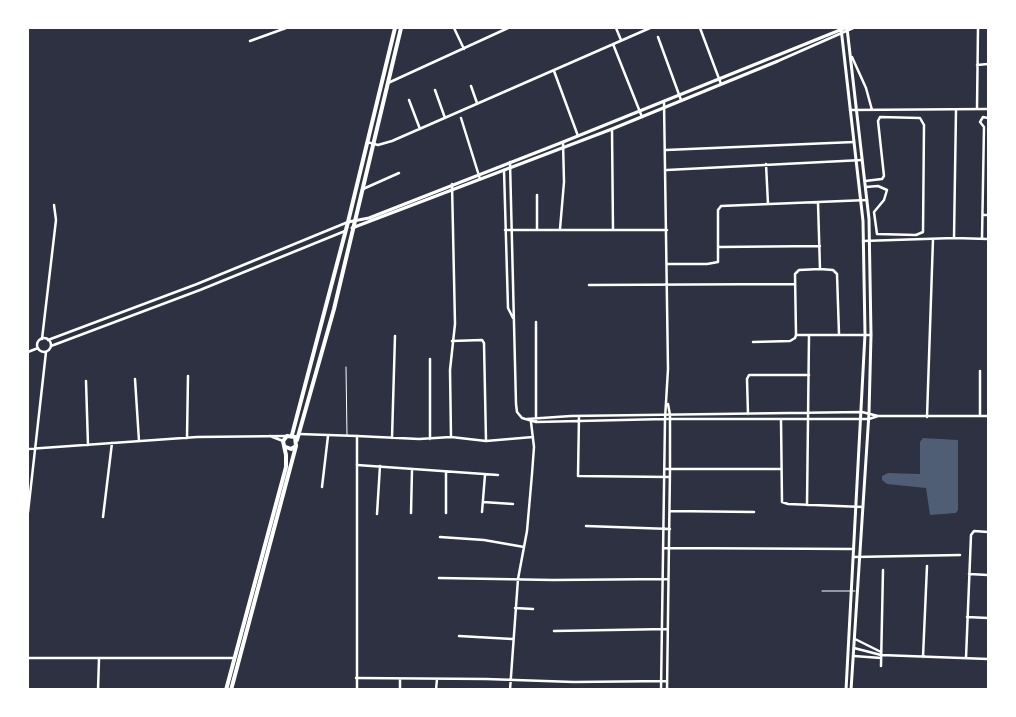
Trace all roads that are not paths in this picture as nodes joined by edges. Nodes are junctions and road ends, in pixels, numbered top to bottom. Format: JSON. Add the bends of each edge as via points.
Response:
{"nodes":[{"id":1,"x":284,"y":28,"type":"edge"},
{"id":2,"x":395,"y":28,"type":"edge"},
{"id":3,"x":401,"y":28,"type":"edge"},
{"id":4,"x":454,"y":28,"type":"edge"},
{"id":5,"x":508,"y":28,"type":"edge"},
{"id":6,"x":616,"y":28,"type":"edge"},
{"id":7,"x":648,"y":28,"type":"edge"},
{"id":8,"x":700,"y":28,"type":"edge"},
{"id":9,"x":845,"y":28,"type":"edge"},
{"id":10,"x":853,"y":28,"type":"edge"},
{"id":11,"x":978,"y":28,"type":"edge"},
{"id":12,"x":842,"y":33,"type":"junction"},
{"id":13,"x":658,"y":37,"type":"dead end"},
{"id":14,"x":621,"y":40,"type":"junction"},
{"id":15,"x":250,"y":41,"type":"dead end"},
{"id":16,"x":613,"y":44,"type":"junction"},
{"id":17,"x":464,"y":48,"type":"junction"},
{"id":18,"x":851,"y":56,"type":"junction"},
{"id":19,"x":768,"y":59,"type":"junction"},
{"id":20,"x":770,"y":64,"type":"junction"},
{"id":21,"x":988,"y":64,"type":"edge"},
{"id":22,"x":977,"y":65,"type":"junction"},
{"id":23,"x":554,"y":71,"type":"junction"},
{"id":24,"x":847,"y":76,"type":"junction"},
{"id":25,"x":853,"y":76,"type":"junction"},
{"id":26,"x":719,"y":78,"type":"junction"},
{"id":27,"x":388,"y":83,"type":"junction"},
{"id":28,"x":721,"y":84,"type":"junction"},
{"id":29,"x":470,"y":86,"type":"dead end"},
{"id":30,"x":435,"y":90,"type":"dead end"},
{"id":31,"x":679,"y":94,"type":"junction"},
{"id":32,"x":409,"y":100,"type":"dead end"},
{"id":33,"x":664,"y":100,"type":"junction"},
{"id":34,"x":681,"y":100,"type":"junction"},
{"id":35,"x":477,"y":104,"type":"junction"},
{"id":36,"x":665,"y":107,"type":"junction"},
{"id":37,"x":977,"y":109,"type":"junction"},
{"id":38,"x":988,"y":109,"type":"edge"},
{"id":39,"x":640,"y":110,"type":"junction"},
{"id":40,"x":850,"y":110,"type":"junction"},
{"id":41,"x":855,"y":110,"type":"junction"},
{"id":42,"x":872,"y":110,"type":"junction"},
{"id":43,"x":956,"y":110,"type":"junction"},
{"id":44,"x":642,"y":117,"type":"junction"},
{"id":45,"x":445,"y":118,"type":"junction"},
{"id":46,"x":461,"y":118,"type":"dead end"},
{"id":47,"x":988,"y":118,"type":"edge"},
{"id":48,"x":988,"y":125,"type":"edge"},
{"id":49,"x":984,"y":127,"type":"junction"},
{"id":50,"x":420,"y":129,"type":"junction"},
{"id":51,"x":612,"y":129,"type":"junction"},
{"id":52,"x":578,"y":136,"type":"junction"},
{"id":53,"x":367,"y":142,"type":"junction"},
{"id":54,"x":564,"y":142,"type":"junction"},
{"id":55,"x":854,"y":142,"type":"junction"},
{"id":56,"x":373,"y":145,"type":"junction"},
{"id":57,"x":565,"y":147,"type":"junction"},
{"id":58,"x":666,"y":150,"type":"junction"},
{"id":59,"x":856,"y":160,"type":"junction"},
{"id":60,"x":862,"y":160,"type":"junction"},
{"id":61,"x":510,"y":162,"type":"junction"},
{"id":62,"x":504,"y":164,"type":"junction"},
{"id":63,"x":766,"y":164,"type":"junction"},
{"id":64,"x":510,"y":168,"type":"junction"},
{"id":65,"x":504,"y":170,"type":"junction"},
{"id":66,"x":667,"y":170,"type":"junction"},
{"id":67,"x":399,"y":173,"type":"dead end"},
{"id":68,"x":478,"y":174,"type":"junction"},
{"id":69,"x":480,"y":179,"type":"junction"},
{"id":70,"x":865,"y":181,"type":"junction"},
{"id":71,"x":452,"y":184,"type":"junction"},
{"id":72,"x":866,"y":188,"type":"junction"},
{"id":73,"x":362,"y":189,"type":"junction"},
{"id":74,"x":454,"y":190,"type":"junction"},
{"id":75,"x":537,"y":196,"type":"dead end"},
{"id":76,"x":867,"y":200,"type":"junction"},
{"id":77,"x":861,"y":201,"type":"junction"},
{"id":78,"x":818,"y":203,"type":"junction"},
{"id":79,"x":768,"y":204,"type":"junction"},
{"id":80,"x":54,"y":205,"type":"dead end"},
{"id":81,"x":983,"y":214,"type":"junction"},
{"id":82,"x":988,"y":215,"type":"edge"},
{"id":83,"x":354,"y":219,"type":"junction"},
{"id":84,"x":348,"y":222,"type":"junction"},
{"id":85,"x":352,"y":228,"type":"junction"},
{"id":86,"x":560,"y":229,"type":"junction"},
{"id":87,"x":506,"y":230,"type":"junction"},
{"id":88,"x":511,"y":230,"type":"junction"},
{"id":89,"x":537,"y":230,"type":"junction"},
{"id":90,"x":613,"y":230,"type":"junction"},
{"id":91,"x":667,"y":230,"type":"junction"},
{"id":92,"x":346,"y":231,"type":"junction"},
{"id":93,"x":954,"y":238,"type":"junction"},
{"id":94,"x":933,"y":239,"type":"junction"},
{"id":95,"x":982,"y":239,"type":"junction"},
{"id":96,"x":988,"y":240,"type":"edge"},
{"id":97,"x":864,"y":241,"type":"junction"},
{"id":98,"x":870,"y":241,"type":"junction"},
{"id":99,"x":299,"y":243,"type":"junction"},
{"id":100,"x":820,"y":246,"type":"junction"},
{"id":101,"x":719,"y":247,"type":"junction"},
{"id":102,"x":301,"y":249,"type":"junction"},
{"id":103,"x":667,"y":264,"type":"junction"},
{"id":104,"x":820,"y":270,"type":"junction"},
{"id":105,"x":794,"y":284,"type":"junction"},
{"id":106,"x":589,"y":285,"type":"dead end"},
{"id":107,"x":667,"y":286,"type":"junction"},
{"id":108,"x":165,"y":296,"type":"junction"},
{"id":109,"x":167,"y":302,"type":"junction"},
{"id":110,"x":514,"y":320,"type":"junction"},
{"id":111,"x":536,"y":322,"type":"dead end"},
{"id":112,"x":839,"y":334,"type":"junction"},
{"id":113,"x":865,"y":334,"type":"junction"},
{"id":114,"x":796,"y":335,"type":"junction"},
{"id":115,"x":809,"y":335,"type":"junction"},
{"id":116,"x":871,"y":335,"type":"junction"},
{"id":117,"x":395,"y":336,"type":"dead end"},
{"id":118,"x":42,"y":339,"type":"junction"},
{"id":119,"x":48,"y":340,"type":"junction"},
{"id":120,"x":452,"y":341,"type":"junction"},
{"id":121,"x":753,"y":342,"type":"dead end"},
{"id":122,"x":51,"y":346,"type":"junction"},
{"id":123,"x":38,"y":348,"type":"junction"},
{"id":124,"x":28,"y":352,"type":"edge"},
{"id":125,"x":46,"y":352,"type":"junction"},
{"id":126,"x":430,"y":359,"type":"dead end"},
{"id":127,"x":346,"y":367,"type":"dead end"},
{"id":128,"x":980,"y":371,"type":"dead end"},
{"id":129,"x":810,"y":375,"type":"junction"},
{"id":130,"x":188,"y":376,"type":"dead end"},
{"id":131,"x":135,"y":379,"type":"dead end"},
{"id":132,"x":86,"y":381,"type":"dead end"},
{"id":133,"x":668,"y":402,"type":"junction"},
{"id":134,"x":809,"y":412,"type":"junction"},
{"id":135,"x":862,"y":412,"type":"junction"},
{"id":136,"x":869,"y":413,"type":"junction"},
{"id":137,"x":748,"y":414,"type":"junction"},
{"id":138,"x":665,"y":415,"type":"junction"},
{"id":139,"x":670,"y":415,"type":"junction"},
{"id":140,"x":579,"y":416,"type":"junction"},
{"id":141,"x":878,"y":416,"type":"junction"},
{"id":142,"x":980,"y":416,"type":"junction"},
{"id":143,"x":536,"y":417,"type":"junction"},
{"id":144,"x":927,"y":417,"type":"junction"},
{"id":145,"x":988,"y":417,"type":"edge"},
{"id":146,"x":531,"y":418,"type":"junction"},
{"id":147,"x":526,"y":419,"type":"junction"},
{"id":148,"x":665,"y":419,"type":"junction"},
{"id":149,"x":670,"y":419,"type":"junction"},
{"id":150,"x":862,"y":419,"type":"junction"},
{"id":151,"x":869,"y":419,"type":"junction"},
{"id":152,"x":781,"y":420,"type":"junction"},
{"id":153,"x":809,"y":420,"type":"junction"},
{"id":154,"x":531,"y":422,"type":"junction"},
{"id":155,"x":536,"y":422,"type":"junction"},
{"id":156,"x":579,"y":422,"type":"junction"},
{"id":157,"x":298,"y":434,"type":"junction"},
{"id":158,"x":266,"y":435,"type":"junction"},
{"id":159,"x":289,"y":435,"type":"junction"},
{"id":160,"x":328,"y":436,"type":"junction"},
{"id":161,"x":347,"y":436,"type":"junction"},
{"id":162,"x":357,"y":436,"type":"junction"},
{"id":163,"x":452,"y":436,"type":"junction"},
{"id":164,"x":533,"y":437,"type":"junction"},
{"id":165,"x":187,"y":438,"type":"junction"},
{"id":166,"x":392,"y":438,"type":"junction"},
{"id":167,"x":430,"y":439,"type":"junction"},
{"id":168,"x":297,"y":440,"type":"junction"},
{"id":169,"x":139,"y":441,"type":"junction"},
{"id":170,"x":283,"y":441,"type":"junction"},
{"id":171,"x":486,"y":441,"type":"junction"},
{"id":172,"x":112,"y":443,"type":"junction"},
{"id":173,"x":88,"y":444,"type":"junction"},
{"id":174,"x":296,"y":446,"type":"junction"},
{"id":175,"x":286,"y":447,"type":"junction"},
{"id":176,"x":35,"y":449,"type":"junction"},
{"id":177,"x":28,"y":450,"type":"edge"},
{"id":178,"x":357,"y":465,"type":"junction"},
{"id":179,"x":380,"y":466,"type":"junction"},
{"id":180,"x":666,"y":469,"type":"junction"},
{"id":181,"x":670,"y":469,"type":"junction"},
{"id":182,"x":780,"y":469,"type":"junction"},
{"id":183,"x":412,"y":470,"type":"junction"},
{"id":184,"x":446,"y":472,"type":"junction"},
{"id":185,"x":485,"y":474,"type":"junction"},
{"id":186,"x":498,"y":475,"type":"dead end"},
{"id":187,"x":665,"y":477,"type":"junction"},
{"id":188,"x":670,"y":477,"type":"junction"},
{"id":189,"x":322,"y":487,"type":"dead end"},
{"id":190,"x":483,"y":502,"type":"junction"},
{"id":191,"x":513,"y":504,"type":"dead end"},
{"id":192,"x":807,"y":504,"type":"junction"},
{"id":193,"x":857,"y":507,"type":"junction"},
{"id":194,"x":863,"y":507,"type":"junction"},
{"id":195,"x":28,"y":512,"type":"edge"},
{"id":196,"x":482,"y":512,"type":"dead end"},
{"id":197,"x":670,"y":512,"type":"junction"},
{"id":198,"x":754,"y":512,"type":"dead end"},
{"id":199,"x":412,"y":513,"type":"dead end"},
{"id":200,"x":446,"y":513,"type":"dead end"},
{"id":201,"x":377,"y":514,"type":"dead end"},
{"id":202,"x":103,"y":517,"type":"dead end"},
{"id":203,"x":664,"y":517,"type":"junction"},
{"id":204,"x":670,"y":517,"type":"junction"},
{"id":205,"x":586,"y":526,"type":"dead end"},
{"id":206,"x":670,"y":529,"type":"junction"},
{"id":207,"x":663,"y":530,"type":"junction"},
{"id":208,"x":988,"y":532,"type":"edge"},
{"id":209,"x":440,"y":537,"type":"dead end"},
{"id":210,"x":524,"y":547,"type":"junction"},
{"id":211,"x":663,"y":548,"type":"junction"},
{"id":212,"x":670,"y":548,"type":"junction"},
{"id":213,"x":855,"y":549,"type":"junction"},
{"id":214,"x":960,"y":555,"type":"dead end"},
{"id":215,"x":854,"y":557,"type":"junction"},
{"id":216,"x":860,"y":557,"type":"junction"},
{"id":217,"x":927,"y":566,"type":"dead end"},
{"id":218,"x":883,"y":570,"type":"dead end"},
{"id":219,"x":969,"y":574,"type":"junction"},
{"id":220,"x":988,"y":575,"type":"edge"},
{"id":221,"x":439,"y":578,"type":"dead end"},
{"id":222,"x":518,"y":579,"type":"junction"},
{"id":223,"x":662,"y":579,"type":"junction"},
{"id":224,"x":668,"y":579,"type":"junction"},
{"id":225,"x":822,"y":591,"type":"dead end"},
{"id":226,"x":852,"y":591,"type":"junction"},
{"id":227,"x":858,"y":591,"type":"junction"},
{"id":228,"x":515,"y":608,"type":"junction"},
{"id":229,"x":533,"y":609,"type":"dead end"},
{"id":230,"x":967,"y":617,"type":"junction"},
{"id":231,"x":988,"y":618,"type":"edge"},
{"id":232,"x":662,"y":629,"type":"junction"},
{"id":233,"x":668,"y":629,"type":"junction"},
{"id":234,"x":554,"y":631,"type":"dead end"},
{"id":235,"x":459,"y":636,"type":"dead end"},
{"id":236,"x":512,"y":639,"type":"junction"},
{"id":237,"x":855,"y":639,"type":"junction"},
{"id":238,"x":854,"y":648,"type":"junction"},
{"id":239,"x":881,"y":655,"type":"junction"},
{"id":240,"x":854,"y":656,"type":"junction"},
{"id":241,"x":923,"y":656,"type":"junction"},
{"id":242,"x":28,"y":658,"type":"edge"},
{"id":243,"x":99,"y":658,"type":"junction"},
{"id":244,"x":234,"y":658,"type":"junction"},
{"id":245,"x":966,"y":658,"type":"junction"},
{"id":246,"x":988,"y":659,"type":"edge"},
{"id":247,"x":881,"y":666,"type":"dead end"},
{"id":248,"x":356,"y":678,"type":"junction"},
{"id":249,"x":400,"y":679,"type":"junction"},
{"id":250,"x":437,"y":679,"type":"junction"},
{"id":251,"x":510,"y":680,"type":"junction"},
{"id":252,"x":661,"y":681,"type":"junction"},
{"id":253,"x":667,"y":681,"type":"junction"},
{"id":254,"x":98,"y":690,"type":"edge"},
{"id":255,"x":226,"y":690,"type":"edge"},
{"id":256,"x":231,"y":690,"type":"edge"},
{"id":257,"x":357,"y":690,"type":"edge"},
{"id":258,"x":400,"y":690,"type":"edge"},
{"id":259,"x":436,"y":690,"type":"edge"},
{"id":260,"x":510,"y":690,"type":"edge"},
{"id":261,"x":660,"y":690,"type":"edge"},
{"id":262,"x":667,"y":690,"type":"edge"},
{"id":263,"x":846,"y":690,"type":"edge"},
{"id":264,"x":851,"y":690,"type":"edge"}],
"edges":[{"from":1,"to":15,"type":"street"},
{"from":2,"to":53,"type":"main road"},
{"from":3,"to":27,"type":"main road"},
{"from":4,"to":17,"type":"street"},
{"from":5,"to":17,"type":"street"},
{"from":6,"to":14,"type":"street"},
{"from":7,"to":14,"type":"street"},
{"from":8,"to":26,"type":"street"},
{"from":9,"to":10,"type":"main road"},
{"from":9,"to":12,"type":"main road"},
{"from":9,"to":18,"type":"main road"},
{"from":9,"to":19,"type":"main road"},
{"from":11,"to":22,"type":"street"},
{"from":12,"to":20,"type":"main road"},
{"from":12,"to":24,"type":"main road"},
{"from":13,"to":31,"type":"street"},
{"from":14,"to":16,"type":"street"},
{"from":16,"to":23,"type":"street"},
{"from":16,"to":39,"type":"street"},
{"from":17,"to":27,"type":"street"},
{"from":18,"to":25,"type":"main road"},
{"from":18,"to":42,"type":"street"},
{"from":19,"to":20,"type":"main road"},
{"from":19,"to":26,"type":"main road"},
{"from":20,"to":28,"type":"main road"},
{"from":21,"to":22,"type":"street"},
{"from":22,"to":37,"type":"street"},
{"from":23,"to":35,"type":"street"},
{"from":23,"to":52,"type":"street"},
{"from":24,"to":25,"type":"main road"},
{"from":24,"to":40,"type":"main road"},
{"from":25,"to":41,"type":"main road"},
{"from":26,"to":28,"type":"street"},
{"from":26,"to":31,"type":"main road"},
{"from":27,"to":56,"type":"main road"},
{"from":28,"to":34,"type":"main road"},
{"from":29,"to":35,"type":"street"},
{"from":30,"to":45,"type":"street"},
{"from":31,"to":33,"type":"main road"},
{"from":31,"to":34,"type":"street"},
{"from":32,"to":50,"type":"street"},
{"from":33,"to":36,"type":"street"},
{"from":33,"to":39,"type":"main road"},
{"from":34,"to":36,"type":"main road"},
{"from":35,"to":45,"type":"street"},
{"from":36,"to":44,"type":"main road"},
{"from":36,"to":58,"type":"street"},
{"from":37,"to":38,"type":"street"},
{"from":37,"to":43,"type":"street"},
{"from":39,"to":44,"type":"street"},
{"from":39,"to":52,"type":"main road"},
{"from":40,"to":41,"type":"street"},
{"from":40,"to":55,"type":"main road"},
{"from":41,"to":42,"type":"street"},
{"from":41,"to":60,"type":"main road"},
{"from":42,"to":43,"type":"street"},
{"from":43,"to":93,"type":"street"},
{"from":44,"to":51,"type":"main road"},
{"from":45,"to":50,"type":"street"},
{"from":46,"to":68,"type":"street"},
{"from":47,"to":49,"type":"street","via":[[980,120]]},
{"from":48,"to":49,"type":"street"},
{"from":49,"to":81,"type":"street"},
{"from":50,"to":56,"type":"street","via":[[385,144]]},
{"from":51,"to":57,"type":"main road"},
{"from":51,"to":90,"type":"street"},
{"from":52,"to":54,"type":"main road"},
{"from":53,"to":56,"type":"street"},
{"from":53,"to":84,"type":"main road"},
{"from":54,"to":57,"type":"street"},
{"from":54,"to":61,"type":"main road"},
{"from":55,"to":58,"type":"street"},
{"from":55,"to":59,"type":"main road"},
{"from":56,"to":73,"type":"main road"},
{"from":57,"to":64,"type":"main road"},
{"from":57,"to":86,"type":"street"},
{"from":58,"to":66,"type":"street"},
{"from":59,"to":60,"type":"street"},
{"from":59,"to":63,"type":"street"},
{"from":59,"to":77,"type":"main road"},
{"from":60,"to":70,"type":"main road"},
{"from":61,"to":62,"type":"main road"},
{"from":61,"to":64,"type":"street"},
{"from":62,"to":65,"type":"street"},
{"from":62,"to":68,"type":"main road"},
{"from":63,"to":66,"type":"street"},
{"from":63,"to":79,"type":"street"},
{"from":64,"to":65,"type":"main road"},
{"from":64,"to":88,"type":"street"},
{"from":65,"to":69,"type":"main road"},
{"from":65,"to":87,"type":"street"},
{"from":66,"to":91,"type":"street"},
{"from":67,"to":73,"type":"street"},
{"from":68,"to":69,"type":"street"},
{"from":68,"to":71,"type":"main road"},
{"from":69,"to":74,"type":"main road"},
{"from":70,"to":72,"type":"main road"},
{"from":70,"to":72,"type":"street","via":[[884,176],[880,117],[920,118],[924,126],[923,232],[916,235],[877,234],[874,212],[884,200],[887,190],[878,186]]},
{"from":71,"to":74,"type":"street"},
{"from":71,"to":83,"type":"main road","via":[[369,218]]},
{"from":72,"to":76,"type":"main road"},
{"from":73,"to":83,"type":"main road"},
{"from":74,"to":85,"type":"main road"},
{"from":74,"to":120,"type":"street"},
{"from":75,"to":89,"type":"street"},
{"from":76,"to":77,"type":"street"},
{"from":76,"to":98,"type":"main road"},
{"from":77,"to":78,"type":"street"},
{"from":77,"to":97,"type":"main road"},
{"from":78,"to":79,"type":"street"},
{"from":78,"to":100,"type":"street"},
{"from":79,"to":101,"type":"street","via":[[720,207]]},
{"from":80,"to":118,"type":"street","via":[[56,220]]},
{"from":81,"to":82,"type":"street"},
{"from":81,"to":95,"type":"street"},
{"from":83,"to":84,"type":"main road"},
{"from":83,"to":85,"type":"main road"},
{"from":84,"to":92,"type":"main road"},
{"from":84,"to":99,"type":"street"},
{"from":85,"to":157,"type":"main road","via":[[334,309]]},
{"from":86,"to":89,"type":"street"},
{"from":86,"to":90,"type":"street"},
{"from":87,"to":88,"type":"street"},
{"from":87,"to":110,"type":"street","via":[[508,308]]},
{"from":88,"to":89,"type":"street"},
{"from":88,"to":110,"type":"street"},
{"from":90,"to":91,"type":"street"},
{"from":91,"to":103,"type":"street"},
{"from":92,"to":102,"type":"street"},
{"from":92,"to":159,"type":"main road"},
{"from":93,"to":94,"type":"street"},
{"from":93,"to":95,"type":"street"},
{"from":94,"to":98,"type":"street"},
{"from":94,"to":144,"type":"street"},
{"from":95,"to":96,"type":"street"},
{"from":97,"to":98,"type":"street"},
{"from":97,"to":113,"type":"main road"},
{"from":98,"to":116,"type":"main road"},
{"from":99,"to":102,"type":"street"},
{"from":99,"to":108,"type":"street"},
{"from":100,"to":101,"type":"street"},
{"from":100,"to":104,"type":"street"},
{"from":101,"to":103,"type":"street","via":[[716,263]]},
{"from":102,"to":109,"type":"street"},
{"from":103,"to":107,"type":"street"},
{"from":104,"to":105,"type":"street","via":[[798,270]]},
{"from":104,"to":112,"type":"street","via":[[836,271]]},
{"from":105,"to":107,"type":"street"},
{"from":105,"to":114,"type":"street"},
{"from":106,"to":107,"type":"street"},
{"from":107,"to":133,"type":"street"},
{"from":108,"to":109,"type":"street"},
{"from":108,"to":119,"type":"street"},
{"from":109,"to":122,"type":"street"},
{"from":110,"to":147,"type":"street","via":[[516,409]]},
{"from":111,"to":143,"type":"street"},
{"from":112,"to":113,"type":"street"},
{"from":112,"to":115,"type":"street"},
{"from":113,"to":116,"type":"street"},
{"from":113,"to":135,"type":"main road"},
{"from":114,"to":115,"type":"street"},
{"from":114,"to":121,"type":"street","via":[[790,341]]},
{"from":115,"to":129,"type":"street"},
{"from":116,"to":136,"type":"main road"},
{"from":117,"to":166,"type":"street"},
{"from":118,"to":119,"type":"street"},
{"from":118,"to":123,"type":"street"},
{"from":119,"to":122,"type":"street"},
{"from":120,"to":163,"type":"street"},
{"from":120,"to":171,"type":"street","via":[[484,342]]},
{"from":122,"to":125,"type":"street"},
{"from":123,"to":124,"type":"street"},
{"from":123,"to":125,"type":"street"},
{"from":125,"to":176,"type":"street"},
{"from":126,"to":167,"type":"street"},
{"from":127,"to":161,"type":"lane"},
{"from":128,"to":142,"type":"street"},
{"from":129,"to":134,"type":"street"},
{"from":129,"to":137,"type":"street","via":[[749,375]]},
{"from":130,"to":165,"type":"street"},
{"from":131,"to":169,"type":"street"},
{"from":132,"to":173,"type":"street"},
{"from":133,"to":138,"type":"street"},
{"from":133,"to":139,"type":"street"},
{"from":134,"to":135,"type":"street"},
{"from":134,"to":137,"type":"street"},
{"from":134,"to":153,"type":"street"},
{"from":135,"to":136,"type":"street"},
{"from":135,"to":150,"type":"main road"},
{"from":136,"to":141,"type":"street"},
{"from":136,"to":151,"type":"main road"},
{"from":137,"to":139,"type":"street"},
{"from":138,"to":139,"type":"street"},
{"from":138,"to":140,"type":"street"},
{"from":138,"to":148,"type":"street"},
{"from":139,"to":149,"type":"street"},
{"from":140,"to":143,"type":"street"},
{"from":140,"to":156,"type":"street"},
{"from":141,"to":144,"type":"street"},
{"from":141,"to":151,"type":"street"},
{"from":142,"to":144,"type":"street"},
{"from":142,"to":145,"type":"street"},
{"from":143,"to":146,"type":"street"},
{"from":143,"to":155,"type":"street"},
{"from":146,"to":147,"type":"street"},
{"from":146,"to":154,"type":"street"},
{"from":147,"to":154,"type":"street"},
{"from":148,"to":149,"type":"street"},
{"from":148,"to":156,"type":"street"},
{"from":148,"to":180,"type":"street"},
{"from":149,"to":152,"type":"street"},
{"from":149,"to":181,"type":"street"},
{"from":150,"to":151,"type":"street"},
{"from":150,"to":153,"type":"street"},
{"from":150,"to":193,"type":"main road"},
{"from":151,"to":194,"type":"main road"},
{"from":152,"to":153,"type":"street"},
{"from":152,"to":182,"type":"street"},
{"from":153,"to":192,"type":"street"},
{"from":154,"to":155,"type":"street"},
{"from":154,"to":164,"type":"street"},
{"from":155,"to":156,"type":"street"},
{"from":156,"to":187,"type":"street","via":[[578,476]]},
{"from":157,"to":160,"type":"street"},
{"from":157,"to":168,"type":"main road"},
{"from":158,"to":159,"type":"street"},
{"from":158,"to":165,"type":"street"},
{"from":158,"to":170,"type":"street"},
{"from":159,"to":168,"type":"main road"},
{"from":159,"to":170,"type":"main road"},
{"from":160,"to":161,"type":"street"},
{"from":160,"to":189,"type":"street"},
{"from":161,"to":162,"type":"street"},
{"from":162,"to":166,"type":"street"},
{"from":162,"to":178,"type":"street"},
{"from":163,"to":167,"type":"street"},
{"from":163,"to":171,"type":"street"},
{"from":164,"to":171,"type":"street"},
{"from":164,"to":210,"type":"street","via":[[530,505]]},
{"from":165,"to":169,"type":"street"},
{"from":166,"to":167,"type":"street"},
{"from":168,"to":174,"type":"main road"},
{"from":169,"to":172,"type":"street"},
{"from":170,"to":175,"type":"main road"},
{"from":172,"to":173,"type":"street"},
{"from":172,"to":202,"type":"street"},
{"from":173,"to":176,"type":"street"},
{"from":174,"to":175,"type":"main road"},
{"from":174,"to":256,"type":"main road"},
{"from":175,"to":244,"type":"main road","via":[[286,467]]},
{"from":176,"to":177,"type":"street"},
{"from":176,"to":195,"type":"street"},
{"from":178,"to":179,"type":"street"},
{"from":178,"to":248,"type":"street"},
{"from":179,"to":183,"type":"street"},
{"from":179,"to":201,"type":"street"},
{"from":180,"to":181,"type":"street"},
{"from":180,"to":187,"type":"street"},
{"from":181,"to":182,"type":"street"},
{"from":181,"to":188,"type":"street"},
{"from":182,"to":192,"type":"street","via":[[780,499],[784,503]]},
{"from":183,"to":184,"type":"street"},
{"from":183,"to":199,"type":"street"},
{"from":184,"to":185,"type":"street"},
{"from":184,"to":200,"type":"street"},
{"from":185,"to":186,"type":"street"},
{"from":185,"to":190,"type":"street"},
{"from":187,"to":188,"type":"street"},
{"from":187,"to":203,"type":"street"},
{"from":188,"to":197,"type":"street"},
{"from":190,"to":191,"type":"street"},
{"from":190,"to":196,"type":"street"},
{"from":192,"to":193,"type":"street"},
{"from":193,"to":194,"type":"street"},
{"from":193,"to":213,"type":"main road"},
{"from":194,"to":216,"type":"main road"},
{"from":197,"to":198,"type":"street"},
{"from":197,"to":204,"type":"street"},
{"from":203,"to":204,"type":"street"},
{"from":203,"to":207,"type":"street"},
{"from":204,"to":206,"type":"street"},
{"from":205,"to":207,"type":"street"},
{"from":206,"to":207,"type":"street"},
{"from":206,"to":212,"type":"street"},
{"from":207,"to":211,"type":"street"},
{"from":208,"to":219,"type":"street","via":[[974,531],[971,535]]},
{"from":209,"to":210,"type":"street"},
{"from":210,"to":222,"type":"street"},
{"from":211,"to":212,"type":"street"},
{"from":211,"to":223,"type":"street"},
{"from":212,"to":213,"type":"street"},
{"from":212,"to":224,"type":"street"},
{"from":213,"to":215,"type":"main road"},
{"from":214,"to":216,"type":"street"},
{"from":215,"to":216,"type":"street"},
{"from":215,"to":226,"type":"main road"},
{"from":216,"to":227,"type":"main road"},
{"from":217,"to":241,"type":"street"},
{"from":218,"to":239,"type":"street"},
{"from":219,"to":220,"type":"street"},
{"from":219,"to":230,"type":"street"},
{"from":221,"to":222,"type":"street"},
{"from":222,"to":223,"type":"street"},
{"from":222,"to":228,"type":"street"},
{"from":223,"to":224,"type":"street"},
{"from":223,"to":232,"type":"street"},
{"from":224,"to":233,"type":"street"},
{"from":225,"to":226,"type":"lane"},
{"from":226,"to":227,"type":"lane"},
{"from":226,"to":263,"type":"main road"},
{"from":227,"to":237,"type":"main road"},
{"from":228,"to":229,"type":"street"},
{"from":228,"to":236,"type":"street"},
{"from":230,"to":231,"type":"street"},
{"from":230,"to":245,"type":"street"},
{"from":232,"to":233,"type":"street"},
{"from":232,"to":234,"type":"street"},
{"from":232,"to":252,"type":"street"},
{"from":233,"to":253,"type":"street"},
{"from":235,"to":236,"type":"street"},
{"from":236,"to":251,"type":"street"},
{"from":237,"to":238,"type":"main road"},
{"from":237,"to":239,"type":"street"},
{"from":238,"to":239,"type":"street"},
{"from":238,"to":240,"type":"main road"},
{"from":239,"to":240,"type":"street"},
{"from":239,"to":241,"type":"street"},
{"from":239,"to":247,"type":"street"},
{"from":240,"to":264,"type":"main road"},
{"from":241,"to":245,"type":"street"},
{"from":242,"to":243,"type":"street"},
{"from":243,"to":244,"type":"street"},
{"from":243,"to":254,"type":"street"},
{"from":244,"to":255,"type":"main road"},
{"from":245,"to":246,"type":"street"},
{"from":248,"to":249,"type":"street"},
{"from":248,"to":257,"type":"street"},
{"from":249,"to":250,"type":"street"},
{"from":249,"to":258,"type":"street"},
{"from":250,"to":251,"type":"street"},
{"from":250,"to":259,"type":"street"},
{"from":251,"to":252,"type":"street"},
{"from":251,"to":260,"type":"street"},
{"from":252,"to":253,"type":"street"},
{"from":252,"to":261,"type":"street"},
{"from":253,"to":262,"type":"street"}]}
